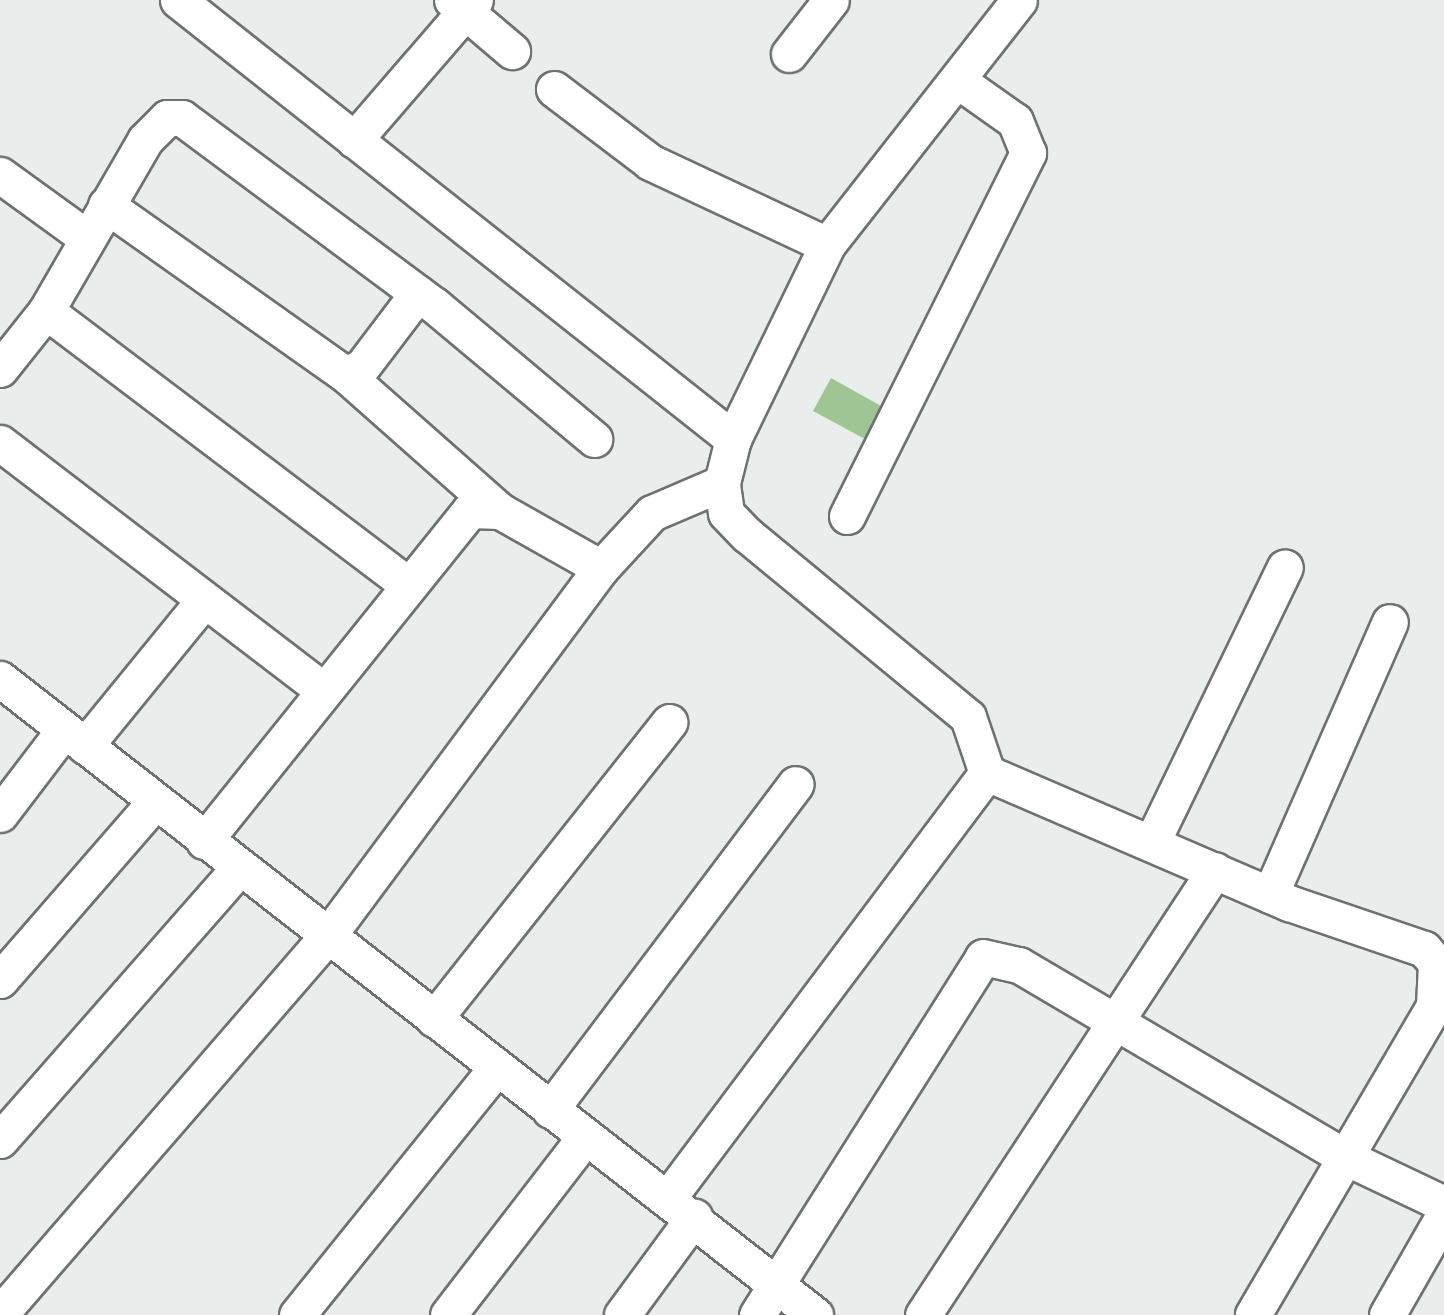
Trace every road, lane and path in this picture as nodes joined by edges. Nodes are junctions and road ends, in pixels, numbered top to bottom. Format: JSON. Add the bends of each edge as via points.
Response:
{"nodes":[{"id":1,"x":178,"y":0,"type":"edge"},
{"id":2,"x":830,"y":0,"type":"edge"},
{"id":3,"x":1019,"y":0,"type":"edge"},
{"id":4,"x":464,"y":4,"type":"edge"},
{"id":5,"x":512,"y":51,"type":"dead end"},
{"id":6,"x":789,"y":54,"type":"dead end"},
{"id":7,"x":957,"y":80,"type":"junction"},
{"id":8,"x":554,"y":89,"type":"dead end"},
{"id":9,"x":354,"y":140,"type":"junction"},
{"id":10,"x":0,"y":175,"type":"edge"},
{"id":11,"x":106,"y":205,"type":"junction"},
{"id":12,"x":87,"y":238,"type":"junction"},
{"id":13,"x":827,"y":244,"type":"junction"},
{"id":14,"x":418,"y":292,"type":"junction"},
{"id":15,"x":46,"y":311,"type":"junction"},
{"id":16,"x":0,"y":370,"type":"edge"},
{"id":17,"x":345,"y":374,"type":"junction"},
{"id":18,"x":594,"y":439,"type":"dead end"},
{"id":19,"x":733,"y":439,"type":"junction"},
{"id":20,"x":0,"y":442,"type":"edge"},
{"id":21,"x":722,"y":483,"type":"junction"},
{"id":22,"x":500,"y":511,"type":"junction"},
{"id":23,"x":846,"y":516,"type":"dead end"},
{"id":24,"x":1285,"y":567,"type":"dead end"},
{"id":25,"x":600,"y":568,"type":"junction"},
{"id":26,"x":404,"y":582,"type":"junction"},
{"id":27,"x":204,"y":600,"type":"junction"},
{"id":28,"x":1390,"y":622,"type":"dead end"},
{"id":29,"x":0,"y":679,"type":"edge"},
{"id":30,"x":320,"y":688,"type":"junction"},
{"id":31,"x":669,"y":722,"type":"dead end"},
{"id":32,"x":74,"y":738,"type":"junction"},
{"id":33,"x":987,"y":773,"type":"junction"},
{"id":34,"x":796,"y":784,"type":"dead end"},
{"id":35,"x":154,"y":802,"type":"junction"},
{"id":36,"x":0,"y":814,"type":"edge"},
{"id":37,"x":204,"y":841,"type":"junction"},
{"id":38,"x":1152,"y":842,"type":"junction"},
{"id":39,"x":239,"y":868,"type":"junction"},
{"id":40,"x":1215,"y":870,"type":"junction"},
{"id":41,"x":1270,"y":895,"type":"junction"},
{"id":42,"x":327,"y":936,"type":"junction"},
{"id":43,"x":0,"y":980,"type":"edge"},
{"id":44,"x":434,"y":1019,"type":"junction"},
{"id":45,"x":1112,"y":1020,"type":"junction"},
{"id":46,"x":496,"y":1068,"type":"junction"},
{"id":47,"x":550,"y":1110,"type":"junction"},
{"id":48,"x":586,"y":1137,"type":"junction"},
{"id":49,"x":0,"y":1140,"type":"edge"},
{"id":50,"x":1343,"y":1156,"type":"junction"},
{"id":51,"x":1444,"y":1204,"type":"edge"},
{"id":52,"x":681,"y":1207,"type":"junction"},
{"id":53,"x":1444,"y":1215,"type":"edge"},
{"id":54,"x":782,"y":1281,"type":"junction"},
{"id":55,"x":0,"y":1314,"type":"edge"},
{"id":56,"x":297,"y":1315,"type":"edge"},
{"id":57,"x":448,"y":1315,"type":"edge"},
{"id":58,"x":622,"y":1315,"type":"edge"},
{"id":59,"x":757,"y":1315,"type":"edge"},
{"id":60,"x":814,"y":1315,"type":"edge"},
{"id":61,"x":923,"y":1315,"type":"edge"},
{"id":62,"x":1254,"y":1315,"type":"edge"},
{"id":63,"x":1387,"y":1315,"type":"edge"}],
"edges":[{"from":1,"to":9,"type":"street"},
{"from":2,"to":6,"type":"street"},
{"from":3,"to":7,"type":"street"},
{"from":4,"to":5,"type":"street"},
{"from":4,"to":9,"type":"street"},
{"from":7,"to":13,"type":"street"},
{"from":7,"to":23,"type":"street","via":[[1016,122],[1028,153]]},
{"from":8,"to":13,"type":"street","via":[[650,162]]},
{"from":9,"to":19,"type":"street"},
{"from":10,"to":12,"type":"street"},
{"from":11,"to":12,"type":"street"},
{"from":11,"to":14,"type":"street","via":[[145,140],[182,118]]},
{"from":11,"to":17,"type":"street"},
{"from":12,"to":15,"type":"street"},
{"from":13,"to":19,"type":"street"},
{"from":14,"to":17,"type":"street","via":[[361,368]]},
{"from":14,"to":18,"type":"street"},
{"from":15,"to":16,"type":"street"},
{"from":15,"to":26,"type":"street"},
{"from":17,"to":22,"type":"street"},
{"from":19,"to":21,"type":"street"},
{"from":20,"to":27,"type":"street"},
{"from":21,"to":25,"type":"street","via":[[652,513]]},
{"from":21,"to":33,"type":"street","via":[[726,513],[747,536],[968,716]]},
{"from":22,"to":25,"type":"street"},
{"from":22,"to":26,"type":"street","via":[[470,510]]},
{"from":24,"to":38,"type":"street"},
{"from":25,"to":42,"type":"street"},
{"from":26,"to":30,"type":"street"},
{"from":27,"to":30,"type":"street"},
{"from":27,"to":32,"type":"street"},
{"from":28,"to":41,"type":"street"},
{"from":29,"to":32,"type":"street"},
{"from":30,"to":37,"type":"street"},
{"from":31,"to":44,"type":"street"},
{"from":32,"to":35,"type":"street"},
{"from":32,"to":36,"type":"street"},
{"from":33,"to":38,"type":"street"},
{"from":33,"to":52,"type":"street"},
{"from":34,"to":47,"type":"street"},
{"from":35,"to":37,"type":"street"},
{"from":35,"to":43,"type":"street"},
{"from":37,"to":39,"type":"street"},
{"from":38,"to":40,"type":"street"},
{"from":39,"to":42,"type":"street"},
{"from":39,"to":49,"type":"street"},
{"from":40,"to":41,"type":"street"},
{"from":40,"to":45,"type":"street"},
{"from":41,"to":50,"type":"street","via":[[1424,949],[1436,963],[1434,1006]]},
{"from":42,"to":44,"type":"street"},
{"from":42,"to":55,"type":"street"},
{"from":44,"to":46,"type":"street"},
{"from":45,"to":50,"type":"street"},
{"from":45,"to":54,"type":"street","via":[[999,955],[968,968]]},
{"from":45,"to":61,"type":"street"},
{"from":46,"to":47,"type":"street"},
{"from":46,"to":56,"type":"street"},
{"from":47,"to":48,"type":"street"},
{"from":48,"to":52,"type":"street"},
{"from":48,"to":57,"type":"street"},
{"from":50,"to":51,"type":"street"},
{"from":50,"to":62,"type":"street"},
{"from":52,"to":54,"type":"street"},
{"from":52,"to":58,"type":"street"},
{"from":53,"to":63,"type":"street"},
{"from":54,"to":59,"type":"street"},
{"from":54,"to":60,"type":"street"}]}
